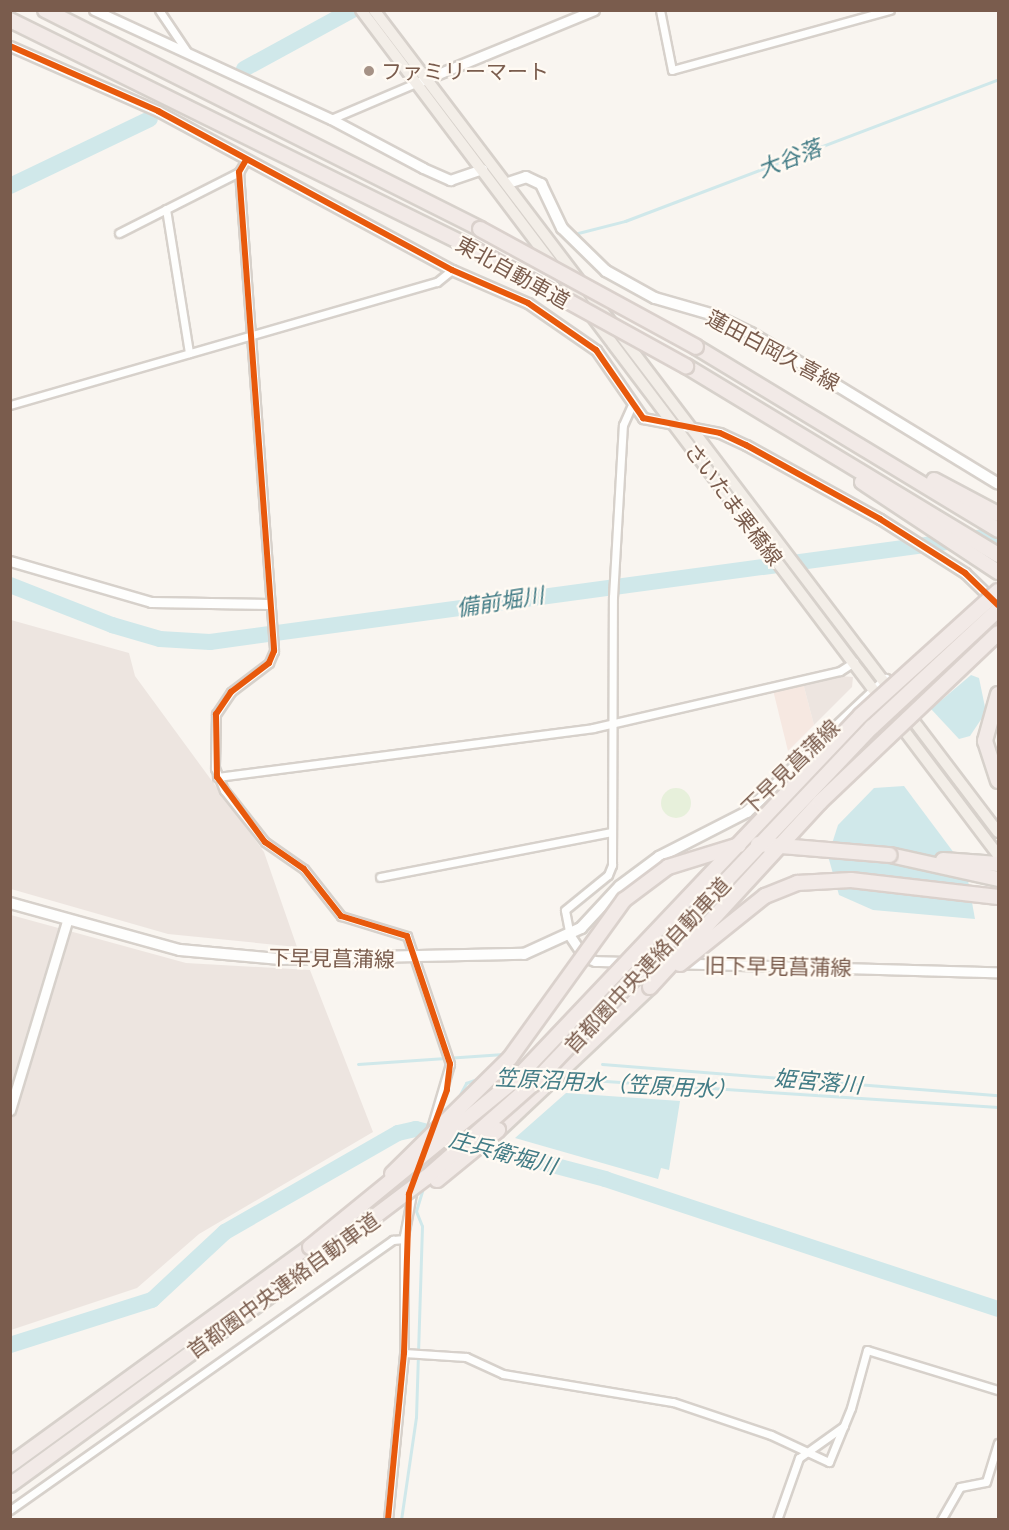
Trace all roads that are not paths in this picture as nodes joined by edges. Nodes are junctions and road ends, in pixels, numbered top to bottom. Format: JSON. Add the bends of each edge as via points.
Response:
{"nodes":[{"id":1,"x":45,"y":10,"type":"edge"},
{"id":2,"x":94,"y":10,"type":"edge"},
{"id":3,"x":159,"y":10,"type":"edge"},
{"id":4,"x":594,"y":10,"type":"edge"},
{"id":5,"x":660,"y":10,"type":"edge"},
{"id":6,"x":890,"y":10,"type":"edge"},
{"id":7,"x":370,"y":13,"type":"edge"},
{"id":8,"x":10,"y":20,"type":"edge"},
{"id":9,"x":10,"y":46,"type":"edge"},
{"id":10,"x":190,"y":58,"type":"junction"},
{"id":11,"x":421,"y":81,"type":"junction"},
{"id":12,"x":332,"y":119,"type":"junction"},
{"id":13,"x":246,"y":160,"type":"junction"},
{"id":14,"x":482,"y":169,"type":"junction"},
{"id":15,"x":238,"y":172,"type":"junction"},
{"id":16,"x":508,"y":183,"type":"junction"},
{"id":17,"x":166,"y":208,"type":"junction"},
{"id":18,"x":119,"y":233,"type":"dead end"},
{"id":19,"x":452,"y":270,"type":"junction"},
{"id":20,"x":250,"y":336,"type":"junction"},
{"id":21,"x":189,"y":353,"type":"junction"},
{"id":22,"x":10,"y":405,"type":"edge"},
{"id":23,"x":631,"y":407,"type":"junction"},
{"id":24,"x":674,"y":425,"type":"junction"},
{"id":25,"x":688,"y":427,"type":"junction"},
{"id":26,"x":814,"y":442,"type":"junction"},
{"id":27,"x":888,"y":460,"type":"junction"},
{"id":28,"x":999,"y":484,"type":"edge"},
{"id":29,"x":999,"y":514,"type":"edge"},
{"id":30,"x":999,"y":530,"type":"edge"},
{"id":31,"x":999,"y":555,"type":"edge"},
{"id":32,"x":10,"y":561,"type":"edge"},
{"id":33,"x":999,"y":572,"type":"edge"},
{"id":34,"x":999,"y":591,"type":"edge"},
{"id":35,"x":999,"y":605,"type":"edge"},
{"id":36,"x":270,"y":609,"type":"junction"},
{"id":37,"x":999,"y":610,"type":"edge"},
{"id":38,"x":999,"y":633,"type":"edge"},
{"id":39,"x":855,"y":662,"type":"junction"},
{"id":40,"x":886,"y":680,"type":"junction"},
{"id":41,"x":873,"y":687,"type":"junction"},
{"id":42,"x":999,"y":694,"type":"edge"},
{"id":43,"x":612,"y":720,"type":"junction"},
{"id":44,"x":217,"y":777,"type":"junction"},
{"id":45,"x":999,"y":781,"type":"edge"},
{"id":46,"x":611,"y":832,"type":"junction"},
{"id":47,"x":999,"y":832,"type":"edge"},
{"id":48,"x":890,"y":855,"type":"junction"},
{"id":49,"x":999,"y":855,"type":"edge"},
{"id":50,"x":999,"y":864,"type":"edge"},
{"id":51,"x":380,"y":877,"type":"dead end"},
{"id":52,"x":999,"y":879,"type":"edge"},
{"id":53,"x":999,"y":897,"type":"edge"},
{"id":54,"x":10,"y":903,"type":"edge"},
{"id":55,"x":67,"y":921,"type":"junction"},
{"id":56,"x":570,"y":936,"type":"junction"},
{"id":57,"x":416,"y":959,"type":"junction"},
{"id":58,"x":999,"y":972,"type":"edge"},
{"id":59,"x":650,"y":987,"type":"junction"},
{"id":60,"x":10,"y":1110,"type":"edge"},
{"id":61,"x":404,"y":1239,"type":"junction"},
{"id":62,"x":310,"y":1247,"type":"junction"},
{"id":63,"x":292,"y":1279,"type":"junction"},
{"id":64,"x":404,"y":1353,"type":"junction"},
{"id":65,"x":999,"y":1390,"type":"edge"},
{"id":66,"x":844,"y":1426,"type":"junction"},
{"id":67,"x":999,"y":1443,"type":"edge"},
{"id":68,"x":806,"y":1453,"type":"junction"},
{"id":69,"x":10,"y":1465,"type":"edge"},
{"id":70,"x":10,"y":1485,"type":"edge"},
{"id":71,"x":10,"y":1510,"type":"edge"},
{"id":72,"x":388,"y":1520,"type":"edge"},
{"id":73,"x":777,"y":1520,"type":"edge"},
{"id":74,"x":941,"y":1520,"type":"edge"}],
"edges":[{"from":1,"to":27,"type":"highway","name":"東北自動車道","bridge":true,"via":[[480,229],[696,347]]},
{"from":2,"to":10,"type":"street"},
{"from":3,"to":10,"type":"street"},
{"from":4,"to":11,"type":"street"},
{"from":5,"to":6,"type":"street","via":[[672,70]]},
{"from":7,"to":11,"type":"main road","name":"さいたま栗橋線"},
{"from":8,"to":26,"type":"highway","name":"東北自動車道","bridge":true,"via":[[470,247]]},
{"from":9,"to":13,"type":"street","via":[[149,106]]},
{"from":10,"to":12,"type":"street"},
{"from":11,"to":12,"type":"street"},
{"from":11,"to":14,"type":"main road","name":"さいたま栗橋線"},
{"from":11,"to":16,"type":"main road","name":"さいたま栗橋線"},
{"from":12,"to":14,"type":"street","via":[[450,180]]},
{"from":13,"to":15,"type":"street"},
{"from":13,"to":19,"type":"street"},
{"from":14,"to":24,"type":"main road","name":"さいたま栗橋線"},
{"from":15,"to":17,"type":"street"},
{"from":15,"to":20,"type":"street"},
{"from":16,"to":25,"type":"main road","name":"さいたま栗橋線"},
{"from":16,"to":28,"type":"main road","name":"蓮田白岡久喜線","via":[[534,177],[562,228],[606,271],[655,298],[714,315],[751,333]]},
{"from":17,"to":18,"type":"street"},
{"from":17,"to":21,"type":"street"},
{"from":19,"to":20,"type":"street","via":[[437,282]]},
{"from":19,"to":23,"type":"street","via":[[519,298],[586,340],[610,366]]},
{"from":20,"to":21,"type":"street"},
{"from":20,"to":36,"type":"street"},
{"from":21,"to":22,"type":"street"},
{"from":23,"to":24,"type":"street","via":[[649,422]]},
{"from":23,"to":43,"type":"street","via":[[622,425]]},
{"from":24,"to":25,"type":"street"},
{"from":24,"to":39,"type":"main road","name":"さいたま栗橋線"},
{"from":25,"to":35,"type":"street","via":[[733,438],[880,519],[965,573]]},
{"from":25,"to":40,"type":"main road","name":"さいたま栗橋線"},
{"from":26,"to":31,"type":"highway","name":"東北自動車道"},
{"from":26,"to":33,"type":"highway","via":[[907,512]]},
{"from":27,"to":29,"type":"highway"},
{"from":27,"to":30,"type":"highway","name":"東北自動車道"},
{"from":32,"to":36,"type":"street","via":[[151,602]]},
{"from":34,"to":62,"type":"highway","name":"首都圏中央連絡自動車道","bridge":true,"via":[[853,723],[515,1080]]},
{"from":36,"to":44,"type":"street","via":[[273,651],[269,663],[231,692],[216,714]]},
{"from":37,"to":63,"type":"highway","name":"首都圏中央連絡自動車道","bridge":true,"via":[[872,727],[533,1083],[427,1177]]},
{"from":38,"to":59,"type":"highway","bridge":true,"via":[[828,793]]},
{"from":39,"to":41,"type":"main road","name":"さいたま栗橋線"},
{"from":39,"to":43,"type":"street","via":[[840,671]]},
{"from":40,"to":41,"type":"main road","name":"下早見菖蒲線"},
{"from":40,"to":47,"type":"main road","name":"さいたま栗橋線"},
{"from":41,"to":49,"type":"main road","name":"さいたま栗橋線"},
{"from":41,"to":56,"type":"main road","name":"下早見菖蒲線","via":[[754,806],[647,864]]},
{"from":42,"to":45,"type":"highway","via":[[985,741]]},
{"from":43,"to":44,"type":"street","via":[[593,728]]},
{"from":43,"to":46,"type":"street"},
{"from":44,"to":57,"type":"street","via":[[265,842],[304,869],[336,912],[400,931]]},
{"from":46,"to":51,"type":"street"},
{"from":46,"to":56,"type":"street","via":[[610,872],[563,914]]},
{"from":48,"to":50,"type":"highway"},
{"from":48,"to":52,"type":"highway"},
{"from":48,"to":62,"type":"highway","bridge":true,"via":[[793,844],[738,845],[691,857],[648,880],[603,925],[527,1038],[482,1090]]},
{"from":53,"to":59,"type":"highway","bridge":true,"via":[[851,880],[797,883],[750,906]]},
{"from":54,"to":55,"type":"main road","name":"下早見菖蒲線"},
{"from":55,"to":57,"type":"main road","name":"下早見菖蒲線","via":[[180,950],[278,959]]},
{"from":55,"to":60,"type":"street"},
{"from":56,"to":57,"type":"main road","name":"下早見菖蒲線","via":[[512,956]]},
{"from":56,"to":58,"type":"street","name":"旧下早見菖蒲線","via":[[584,957],[595,961]]},
{"from":57,"to":61,"type":"street","via":[[450,1064],[409,1194]]},
{"from":59,"to":63,"type":"highway","bridge":true,"via":[[490,1137],[361,1239],[319,1269]]},
{"from":61,"to":64,"type":"street"},
{"from":61,"to":71,"type":"street","via":[[393,1240]]},
{"from":62,"to":69,"type":"highway","name":"首都圏中央連絡自動車道"},
{"from":63,"to":70,"type":"highway","name":"首都圏中央連絡自動車道"},
{"from":64,"to":68,"type":"street","via":[[466,1357],[502,1374],[673,1402]]},
{"from":64,"to":72,"type":"street"},
{"from":65,"to":66,"type":"street","via":[[867,1350]]},
{"from":66,"to":68,"type":"street"},
{"from":66,"to":68,"type":"street","via":[[829,1462]]},
{"from":67,"to":74,"type":"street","via":[[986,1482],[960,1487]]},
{"from":68,"to":73,"type":"street"}]}
